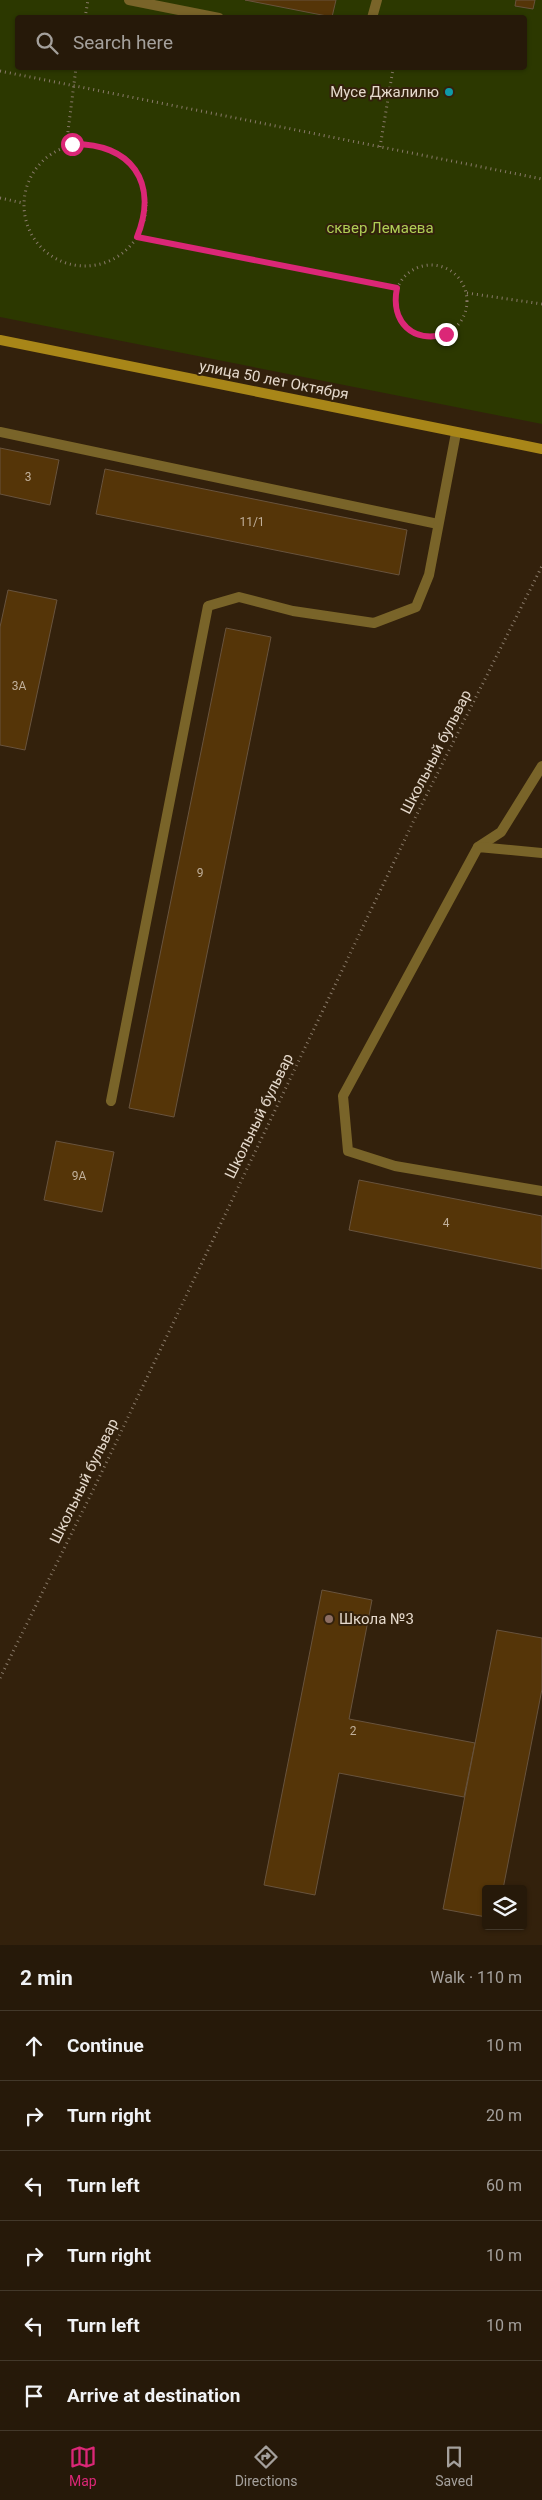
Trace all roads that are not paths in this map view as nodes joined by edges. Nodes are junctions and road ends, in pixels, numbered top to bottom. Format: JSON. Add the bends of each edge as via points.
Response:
{"nodes":[{"id":1,"x":129,"y":0,"type":"edge"},
{"id":2,"x":377,"y":0,"type":"edge"},
{"id":3,"x":204,"y":15,"type":"edge"},
{"id":4,"x":373,"y":15,"type":"edge"},
{"id":5,"x":0,"y":340,"type":"edge"},
{"id":6,"x":0,"y":432,"type":"edge"},
{"id":7,"x":456,"y":433,"type":"junction"},
{"id":8,"x":542,"y":449,"type":"edge"},
{"id":9,"x":438,"y":524,"type":"junction"},
{"id":10,"x":542,"y":766,"type":"edge"},
{"id":11,"x":478,"y":847,"type":"junction"},
{"id":12,"x":542,"y":853,"type":"edge"},
{"id":13,"x":110,"y":1101,"type":"dead end"},
{"id":14,"x":542,"y":1191,"type":"edge"}],
"edges":[{"from":1,"to":3,"type":"lane"},
{"from":2,"to":4,"type":"lane"},
{"from":5,"to":7,"type":"street","name":"улица 50 лет Октября"},
{"from":6,"to":9,"type":"lane"},
{"from":7,"to":8,"type":"street","name":"улица 50 лет Октября"},
{"from":7,"to":9,"type":"lane"},
{"from":9,"to":13,"type":"lane","via":[[429,575],[416,607],[374,623],[293,611],[239,597],[208,606]]},
{"from":10,"to":11,"type":"lane","via":[[501,832]]},
{"from":11,"to":12,"type":"lane"},
{"from":11,"to":14,"type":"lane","via":[[343,1096],[348,1151],[395,1166]]}]}
